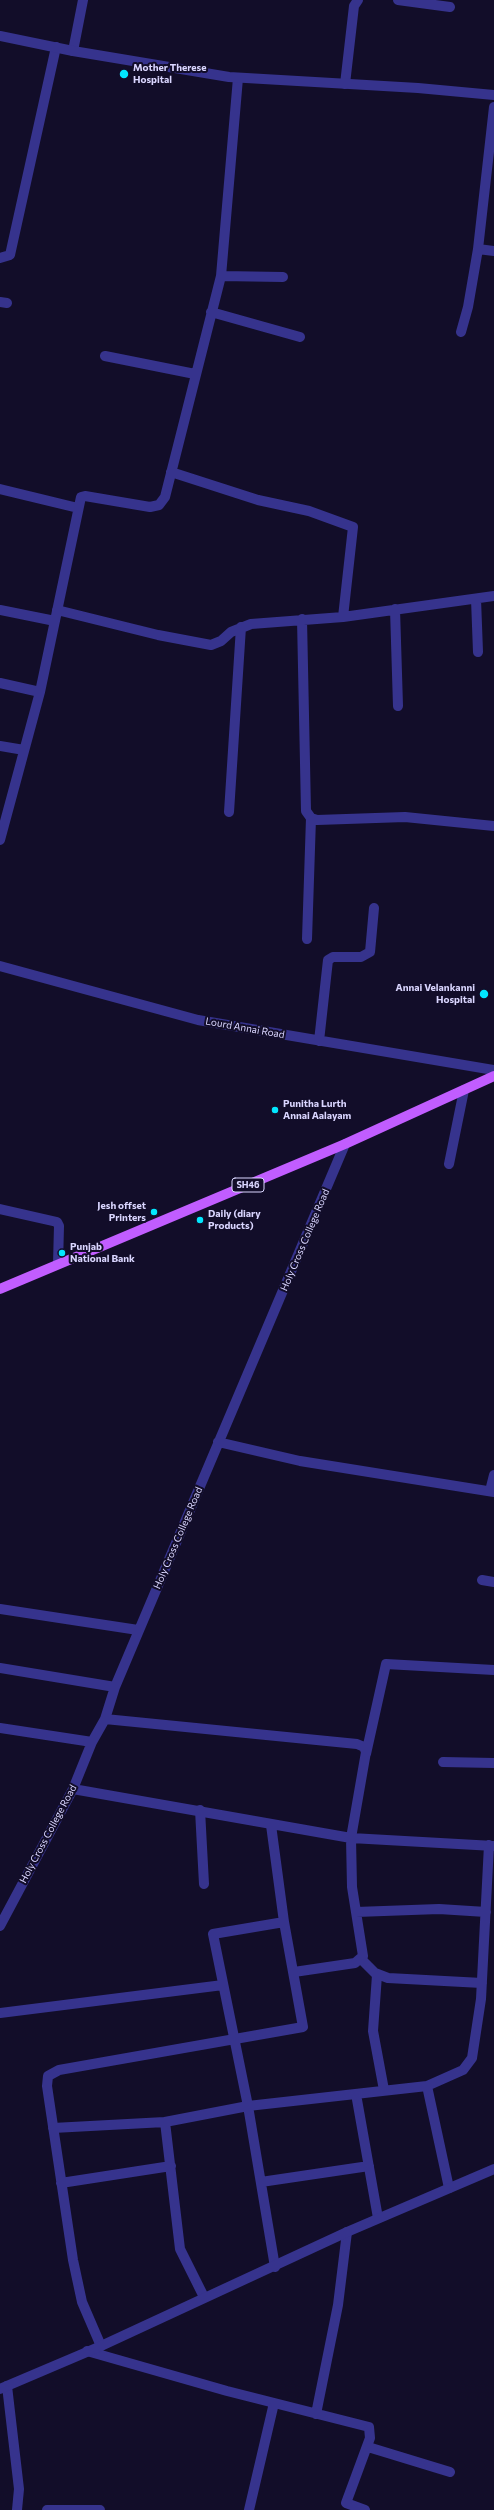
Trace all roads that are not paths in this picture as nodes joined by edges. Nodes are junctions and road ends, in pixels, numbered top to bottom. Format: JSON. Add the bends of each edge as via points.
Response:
{"nodes":[{"id":1,"x":83,"y":0,"type":"edge"},
{"id":2,"x":357,"y":0,"type":"edge"},
{"id":3,"x":398,"y":0,"type":"edge"},
{"id":4,"x":450,"y":7,"type":"dead end"},
{"id":5,"x":0,"y":36,"type":"edge"},
{"id":6,"x":56,"y":47,"type":"junction"},
{"id":7,"x":73,"y":51,"type":"junction"},
{"id":8,"x":238,"y":78,"type":"junction"},
{"id":9,"x":345,"y":84,"type":"junction"},
{"id":10,"x":494,"y":95,"type":"edge"},
{"id":11,"x":494,"y":108,"type":"edge"},
{"id":12,"x":491,"y":182,"type":"edge"},
{"id":13,"x":478,"y":249,"type":"junction"},
{"id":14,"x":494,"y":251,"type":"edge"},
{"id":15,"x":0,"y":258,"type":"edge"},
{"id":16,"x":222,"y":276,"type":"junction"},
{"id":17,"x":283,"y":277,"type":"dead end"},
{"id":18,"x":211,"y":312,"type":"junction"},
{"id":19,"x":461,"y":332,"type":"dead end"},
{"id":20,"x":300,"y":337,"type":"dead end"},
{"id":21,"x":106,"y":356,"type":"dead end"},
{"id":22,"x":195,"y":374,"type":"junction"},
{"id":23,"x":171,"y":472,"type":"junction"},
{"id":24,"x":0,"y":489,"type":"edge"},
{"id":25,"x":78,"y":508,"type":"junction"},
{"id":26,"x":494,"y":596,"type":"edge"},
{"id":27,"x":476,"y":599,"type":"junction"},
{"id":28,"x":395,"y":609,"type":"junction"},
{"id":29,"x":0,"y":610,"type":"edge"},
{"id":30,"x":57,"y":610,"type":"junction"},
{"id":31,"x":343,"y":617,"type":"junction"},
{"id":32,"x":302,"y":619,"type":"junction"},
{"id":33,"x":55,"y":621,"type":"junction"},
{"id":34,"x":240,"y":627,"type":"junction"},
{"id":35,"x":478,"y":652,"type":"dead end"},
{"id":36,"x":0,"y":683,"type":"edge"},
{"id":37,"x":40,"y":692,"type":"junction"},
{"id":38,"x":398,"y":706,"type":"dead end"},
{"id":39,"x":0,"y":746,"type":"edge"},
{"id":40,"x":24,"y":750,"type":"junction"},
{"id":41,"x":229,"y":812,"type":"dead end"},
{"id":42,"x":310,"y":818,"type":"junction"},
{"id":43,"x":494,"y":826,"type":"edge"},
{"id":44,"x":0,"y":840,"type":"edge"},
{"id":45,"x":374,"y":908,"type":"dead end"},
{"id":46,"x":306,"y":938,"type":"dead end"},
{"id":47,"x":0,"y":966,"type":"edge"},
{"id":48,"x":319,"y":1041,"type":"junction"},
{"id":49,"x":494,"y":1070,"type":"edge"},
{"id":50,"x":494,"y":1076,"type":"edge"},
{"id":51,"x":464,"y":1090,"type":"junction"},
{"id":52,"x":346,"y":1144,"type":"junction"},
{"id":53,"x":449,"y":1164,"type":"dead end"},
{"id":54,"x":0,"y":1209,"type":"edge"},
{"id":55,"x":58,"y":1264,"type":"junction"},
{"id":56,"x":0,"y":1291,"type":"edge"},
{"id":57,"x":218,"y":1442,"type":"junction"},
{"id":58,"x":494,"y":1475,"type":"edge"},
{"id":59,"x":492,"y":1492,"type":"edge"},
{"id":60,"x":482,"y":1580,"type":"dead end"},
{"id":61,"x":494,"y":1582,"type":"edge"},
{"id":62,"x":0,"y":1609,"type":"edge"},
{"id":63,"x":138,"y":1630,"type":"junction"},
{"id":64,"x":0,"y":1668,"type":"edge"},
{"id":65,"x":494,"y":1670,"type":"edge"},
{"id":66,"x":115,"y":1687,"type":"junction"},
{"id":67,"x":105,"y":1719,"type":"junction"},
{"id":68,"x":0,"y":1728,"type":"edge"},
{"id":69,"x":92,"y":1742,"type":"junction"},
{"id":70,"x":365,"y":1758,"type":"junction"},
{"id":71,"x":443,"y":1762,"type":"dead end"},
{"id":72,"x":494,"y":1763,"type":"edge"},
{"id":73,"x":73,"y":1789,"type":"junction"},
{"id":74,"x":200,"y":1810,"type":"junction"},
{"id":75,"x":271,"y":1825,"type":"junction"},
{"id":76,"x":351,"y":1838,"type":"junction"},
{"id":77,"x":491,"y":1846,"type":"edge"},
{"id":78,"x":204,"y":1884,"type":"dead end"},
{"id":79,"x":356,"y":1912,"type":"junction"},
{"id":80,"x":486,"y":1912,"type":"junction"},
{"id":81,"x":284,"y":1922,"type":"junction"},
{"id":82,"x":0,"y":1926,"type":"edge"},
{"id":83,"x":361,"y":1959,"type":"junction"},
{"id":84,"x":294,"y":1972,"type":"junction"},
{"id":85,"x":377,"y":1975,"type":"junction"},
{"id":86,"x":482,"y":1983,"type":"junction"},
{"id":87,"x":223,"y":1986,"type":"junction"},
{"id":88,"x":0,"y":2013,"type":"edge"},
{"id":89,"x":234,"y":2038,"type":"junction"},
{"id":90,"x":427,"y":2086,"type":"junction"},
{"id":91,"x":384,"y":2090,"type":"junction"},
{"id":92,"x":356,"y":2094,"type":"junction"},
{"id":93,"x":248,"y":2106,"type":"junction"},
{"id":94,"x":165,"y":2122,"type":"junction"},
{"id":95,"x":53,"y":2128,"type":"junction"},
{"id":96,"x":170,"y":2166,"type":"junction"},
{"id":97,"x":369,"y":2166,"type":"junction"},
{"id":98,"x":494,"y":2169,"type":"edge"},
{"id":99,"x":261,"y":2182,"type":"junction"},
{"id":100,"x":61,"y":2183,"type":"junction"},
{"id":101,"x":450,"y":2188,"type":"junction"},
{"id":102,"x":378,"y":2218,"type":"junction"},
{"id":103,"x":347,"y":2232,"type":"junction"},
{"id":104,"x":275,"y":2267,"type":"junction"},
{"id":105,"x":204,"y":2297,"type":"junction"},
{"id":106,"x":101,"y":2346,"type":"junction"},
{"id":107,"x":87,"y":2351,"type":"junction"},
{"id":108,"x":3,"y":2388,"type":"edge"},
{"id":109,"x":274,"y":2403,"type":"junction"},
{"id":110,"x":316,"y":2414,"type":"junction"},
{"id":111,"x":368,"y":2447,"type":"junction"},
{"id":112,"x":450,"y":2472,"type":"dead end"},
{"id":113,"x":344,"y":2506,"type":"edge"},
{"id":114,"x":17,"y":2510,"type":"edge"},
{"id":115,"x":48,"y":2510,"type":"edge"},
{"id":116,"x":100,"y":2510,"type":"edge"},
{"id":117,"x":249,"y":2510,"type":"edge"},
{"id":118,"x":364,"y":2510,"type":"edge"}],
"edges":[{"from":1,"to":7,"type":"street"},
{"from":2,"to":9,"type":"street"},
{"from":3,"to":4,"type":"street"},
{"from":5,"to":6,"type":"street"},
{"from":6,"to":7,"type":"street"},
{"from":6,"to":15,"type":"street","via":[[10,255]]},
{"from":7,"to":8,"type":"street"},
{"from":8,"to":9,"type":"street"},
{"from":8,"to":16,"type":"street"},
{"from":9,"to":10,"type":"street"},
{"from":11,"to":12,"type":"street"},
{"from":12,"to":13,"type":"street"},
{"from":13,"to":14,"type":"street"},
{"from":13,"to":19,"type":"street"},
{"from":16,"to":17,"type":"street"},
{"from":16,"to":18,"type":"street"},
{"from":18,"to":20,"type":"street"},
{"from":18,"to":22,"type":"street"},
{"from":21,"to":22,"type":"street"},
{"from":22,"to":23,"type":"street"},
{"from":23,"to":25,"type":"street","via":[[165,497],[159,505],[150,507],[85,496],[81,497]]},
{"from":23,"to":31,"type":"street","via":[[354,527]]},
{"from":24,"to":25,"type":"street"},
{"from":25,"to":30,"type":"street"},
{"from":26,"to":27,"type":"street"},
{"from":27,"to":28,"type":"street"},
{"from":27,"to":35,"type":"street"},
{"from":28,"to":31,"type":"street"},
{"from":28,"to":38,"type":"street"},
{"from":29,"to":33,"type":"street"},
{"from":30,"to":33,"type":"street"},
{"from":30,"to":34,"type":"street","via":[[201,645],[222,641]]},
{"from":31,"to":32,"type":"street"},
{"from":32,"to":34,"type":"street"},
{"from":32,"to":42,"type":"street","via":[[306,811]]},
{"from":33,"to":37,"type":"street"},
{"from":34,"to":41,"type":"street"},
{"from":36,"to":37,"type":"street"},
{"from":37,"to":40,"type":"street"},
{"from":39,"to":40,"type":"street"},
{"from":40,"to":44,"type":"street"},
{"from":42,"to":43,"type":"street","via":[[317,820],[405,816]]},
{"from":42,"to":46,"type":"street"},
{"from":45,"to":48,"type":"street","via":[[370,952],[361,957],[333,957],[328,960]]},
{"from":47,"to":48,"type":"street","name":"Lourd Annai Road","via":[[198,1020]]},
{"from":48,"to":49,"type":"street","name":"Lourd Annai Road"},
{"from":50,"to":51,"type":"main road","number":"SH46"},
{"from":51,"to":52,"type":"main road","number":"SH46"},
{"from":51,"to":53,"type":"street"},
{"from":52,"to":55,"type":"main road","number":"SH46"},
{"from":52,"to":57,"type":"street","name":"Holy Cross College Road"},
{"from":54,"to":55,"type":"street","via":[[57,1222]]},
{"from":55,"to":56,"type":"main road","number":"SH46"},
{"from":57,"to":59,"type":"street","via":[[300,1461]]},
{"from":57,"to":63,"type":"street","name":"Holy Cross College Road"},
{"from":58,"to":59,"type":"street"},
{"from":60,"to":61,"type":"street"},
{"from":62,"to":63,"type":"street"},
{"from":63,"to":66,"type":"street","name":"Holy Cross College Road"},
{"from":64,"to":66,"type":"street"},
{"from":65,"to":70,"type":"street","via":[[386,1664]]},
{"from":66,"to":67,"type":"street","name":"Holy Cross College Road"},
{"from":67,"to":69,"type":"street","name":"Holy Cross College Road"},
{"from":67,"to":70,"type":"street","via":[[357,1744],[365,1749]]},
{"from":68,"to":69,"type":"street"},
{"from":69,"to":73,"type":"street","name":"Holy Cross College Road"},
{"from":70,"to":76,"type":"street"},
{"from":71,"to":72,"type":"street"},
{"from":73,"to":74,"type":"street"},
{"from":73,"to":82,"type":"street","name":"Holy Cross College Road"},
{"from":74,"to":75,"type":"street"},
{"from":74,"to":78,"type":"street"},
{"from":75,"to":76,"type":"street"},
{"from":75,"to":81,"type":"street"},
{"from":76,"to":77,"type":"street"},
{"from":76,"to":79,"type":"street","via":[[352,1887]]},
{"from":77,"to":80,"type":"street"},
{"from":79,"to":80,"type":"street","via":[[439,1909]]},
{"from":79,"to":83,"type":"street","via":[[363,1952]]},
{"from":80,"to":86,"type":"street"},
{"from":81,"to":84,"type":"street"},
{"from":81,"to":87,"type":"street","via":[[213,1934]]},
{"from":83,"to":84,"type":"street","via":[[355,1964]]},
{"from":83,"to":85,"type":"street"},
{"from":84,"to":89,"type":"street","via":[[303,2027]]},
{"from":85,"to":86,"type":"street","via":[[388,1978]]},
{"from":85,"to":91,"type":"street","via":[[373,2031]]},
{"from":86,"to":90,"type":"street","via":[[469,2065]]},
{"from":87,"to":88,"type":"street"},
{"from":87,"to":89,"type":"street"},
{"from":89,"to":93,"type":"street"},
{"from":89,"to":95,"type":"street","via":[[49,2074],[47,2079]]},
{"from":90,"to":91,"type":"street"},
{"from":90,"to":101,"type":"street"},
{"from":91,"to":92,"type":"street"},
{"from":92,"to":93,"type":"street"},
{"from":92,"to":97,"type":"street"},
{"from":93,"to":94,"type":"street"},
{"from":93,"to":99,"type":"street"},
{"from":94,"to":95,"type":"street"},
{"from":94,"to":96,"type":"street"},
{"from":95,"to":100,"type":"street"},
{"from":96,"to":100,"type":"street"},
{"from":96,"to":105,"type":"street","via":[[180,2249]]},
{"from":97,"to":99,"type":"street"},
{"from":97,"to":102,"type":"street"},
{"from":98,"to":101,"type":"street"},
{"from":99,"to":104,"type":"street"},
{"from":100,"to":106,"type":"street","via":[[82,2302]]},
{"from":101,"to":102,"type":"street"},
{"from":102,"to":103,"type":"street"},
{"from":103,"to":104,"type":"street"},
{"from":103,"to":110,"type":"street","via":[[338,2305]]},
{"from":104,"to":105,"type":"street"},
{"from":105,"to":106,"type":"street"},
{"from":106,"to":107,"type":"street"},
{"from":107,"to":108,"type":"street"},
{"from":107,"to":109,"type":"street"},
{"from":108,"to":114,"type":"street","via":[[19,2489]]},
{"from":109,"to":110,"type":"street"},
{"from":109,"to":117,"type":"street"},
{"from":110,"to":111,"type":"street","via":[[368,2427],[371,2432]]},
{"from":111,"to":112,"type":"street"},
{"from":111,"to":113,"type":"street"},
{"from":113,"to":118,"type":"street"},
{"from":115,"to":116,"type":"street"}]}
